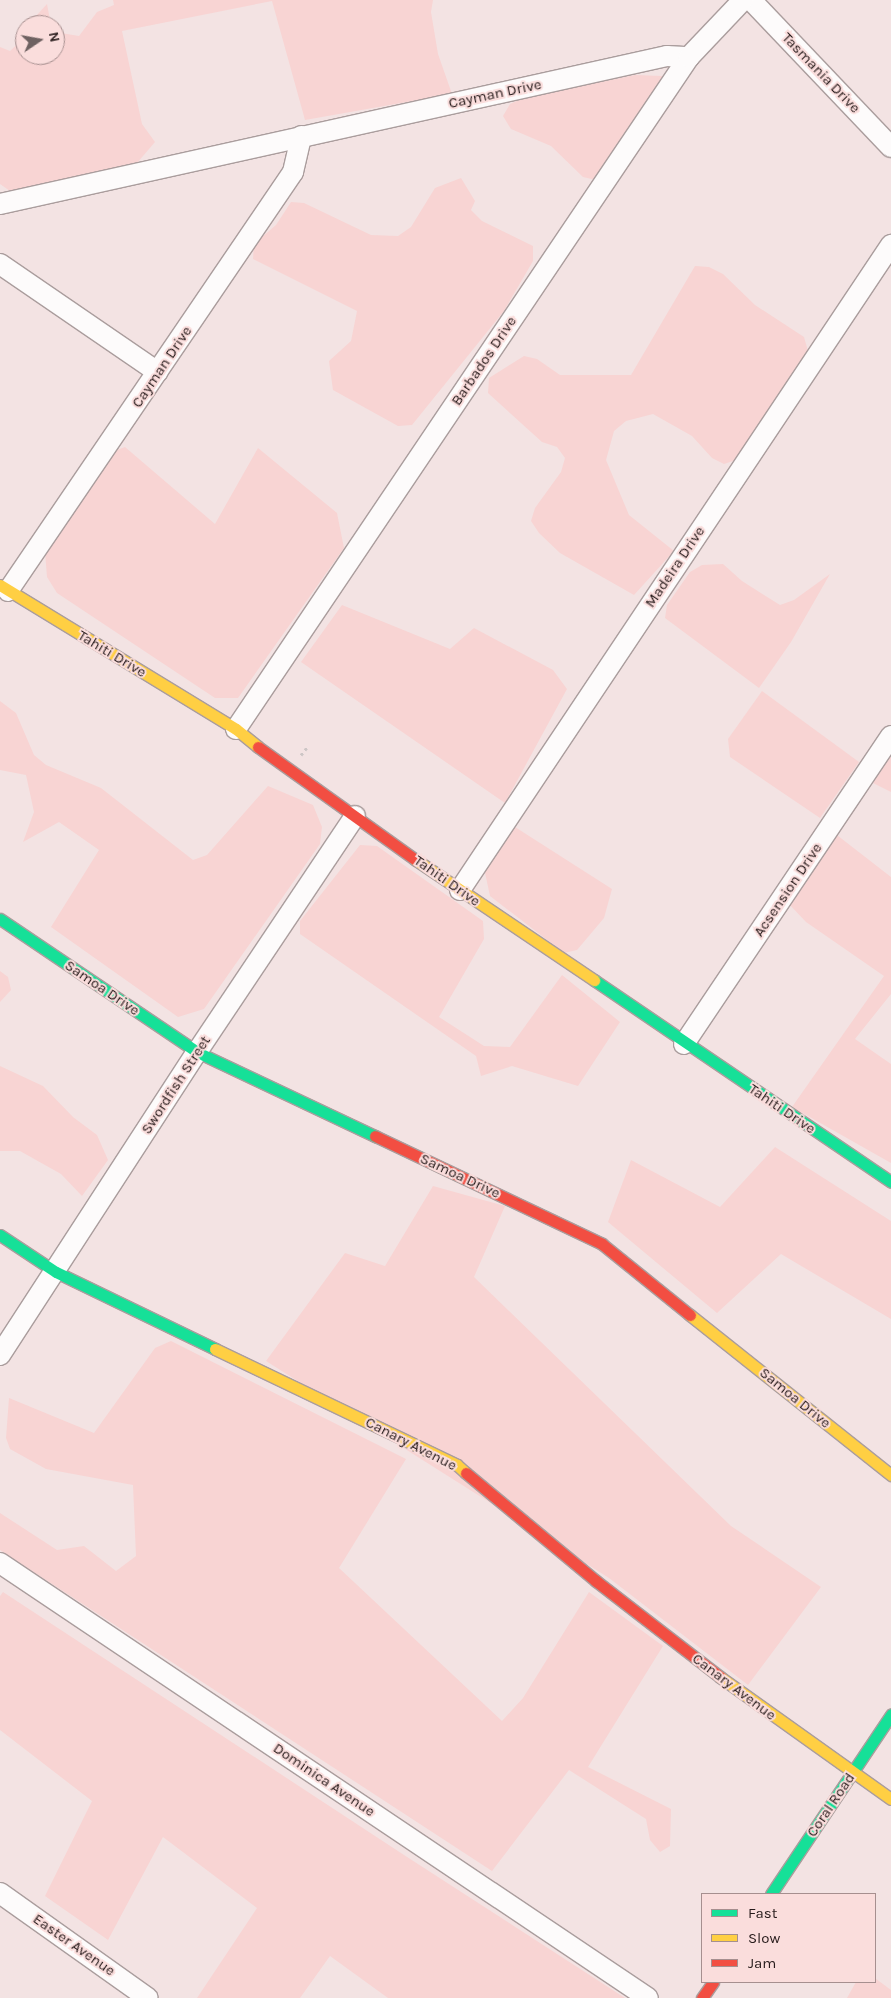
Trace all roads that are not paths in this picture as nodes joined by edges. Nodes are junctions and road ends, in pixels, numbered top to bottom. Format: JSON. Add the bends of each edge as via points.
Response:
{"nodes":[{"id":1,"x":743,"y":0,"type":"edge"},
{"id":2,"x":750,"y":0,"type":"edge"},
{"id":3,"x":689,"y":57,"type":"junction"},
{"id":4,"x":301,"y":136,"type":"junction"},
{"id":5,"x":891,"y":147,"type":"edge"},
{"id":6,"x":0,"y":204,"type":"edge"},
{"id":7,"x":891,"y":244,"type":"edge"},
{"id":8,"x":0,"y":264,"type":"edge"},
{"id":9,"x":158,"y":372,"type":"junction"},
{"id":10,"x":4,"y":588,"type":"edge"},
{"id":11,"x":236,"y":729,"type":"junction"},
{"id":12,"x":891,"y":736,"type":"edge"},
{"id":13,"x":355,"y":816,"type":"junction"},
{"id":14,"x":460,"y":890,"type":"junction"},
{"id":15,"x":0,"y":919,"type":"edge"},
{"id":16,"x":684,"y":1044,"type":"junction"},
{"id":17,"x":197,"y":1052,"type":"junction"},
{"id":18,"x":891,"y":1182,"type":"edge"},
{"id":19,"x":0,"y":1235,"type":"edge"},
{"id":20,"x":56,"y":1272,"type":"junction"},
{"id":21,"x":0,"y":1355,"type":"edge"},
{"id":22,"x":891,"y":1475,"type":"edge"},
{"id":23,"x":0,"y":1563,"type":"edge"},
{"id":24,"x":891,"y":1716,"type":"edge"},
{"id":25,"x":852,"y":1773,"type":"junction"},
{"id":26,"x":891,"y":1799,"type":"edge"},
{"id":27,"x":772,"y":1893,"type":"edge"},
{"id":28,"x":0,"y":1894,"type":"edge"},
{"id":29,"x":711,"y":1983,"type":"edge"},
{"id":30,"x":148,"y":1998,"type":"edge"},
{"id":31,"x":648,"y":1998,"type":"edge"},
{"id":32,"x":702,"y":1998,"type":"edge"}],
"edges":[{"from":1,"to":3,"type":"street","name":"Barbados Drive"},
{"from":2,"to":5,"type":"street","name":"Tasmania Drive"},
{"from":3,"to":4,"type":"street","name":"Cayman Drive","via":[[667,56]]},
{"from":3,"to":11,"type":"street","name":"Barbados Drive"},
{"from":4,"to":6,"type":"street","name":"Cayman Drive"},
{"from":4,"to":9,"type":"street","name":"Cayman Drive","via":[[292,172]]},
{"from":7,"to":14,"type":"street","name":"Madeira Drive"},
{"from":8,"to":9,"type":"street"},
{"from":9,"to":10,"type":"street","name":"Cayman Drive"},
{"from":10,"to":11,"type":"street","name":"Tahiti Drive"},
{"from":11,"to":13,"type":"street","name":"Tahiti Drive","via":[[289,772]]},
{"from":12,"to":16,"type":"street","name":"Acsension Drive"},
{"from":13,"to":14,"type":"street","name":"Tahiti Drive"},
{"from":13,"to":17,"type":"street","name":"Swordfish Street"},
{"from":14,"to":16,"type":"street","name":"Tahiti Drive"},
{"from":15,"to":17,"type":"street","name":"Samoa Drive"},
{"from":16,"to":18,"type":"street","name":"Tahiti Drive"},
{"from":17,"to":20,"type":"street","name":"Swordfish Street"},
{"from":17,"to":22,"type":"street","name":"Samoa Drive","via":[[602,1244]]},
{"from":19,"to":20,"type":"street","name":"Canary Avenue"},
{"from":20,"to":21,"type":"street","name":"Swordfish Street"},
{"from":20,"to":25,"type":"street","name":"Canary Avenue","via":[[457,1464],[596,1581],[750,1701]]},
{"from":23,"to":31,"type":"street","name":"Dominica Avenue"},
{"from":24,"to":25,"type":"street","name":"Coral Road"},
{"from":25,"to":26,"type":"street","name":"Canary Avenue"},
{"from":25,"to":27,"type":"street","name":"Coral Road"},
{"from":28,"to":30,"type":"street","name":"Easter Avenue"},
{"from":29,"to":32,"type":"street"}]}
